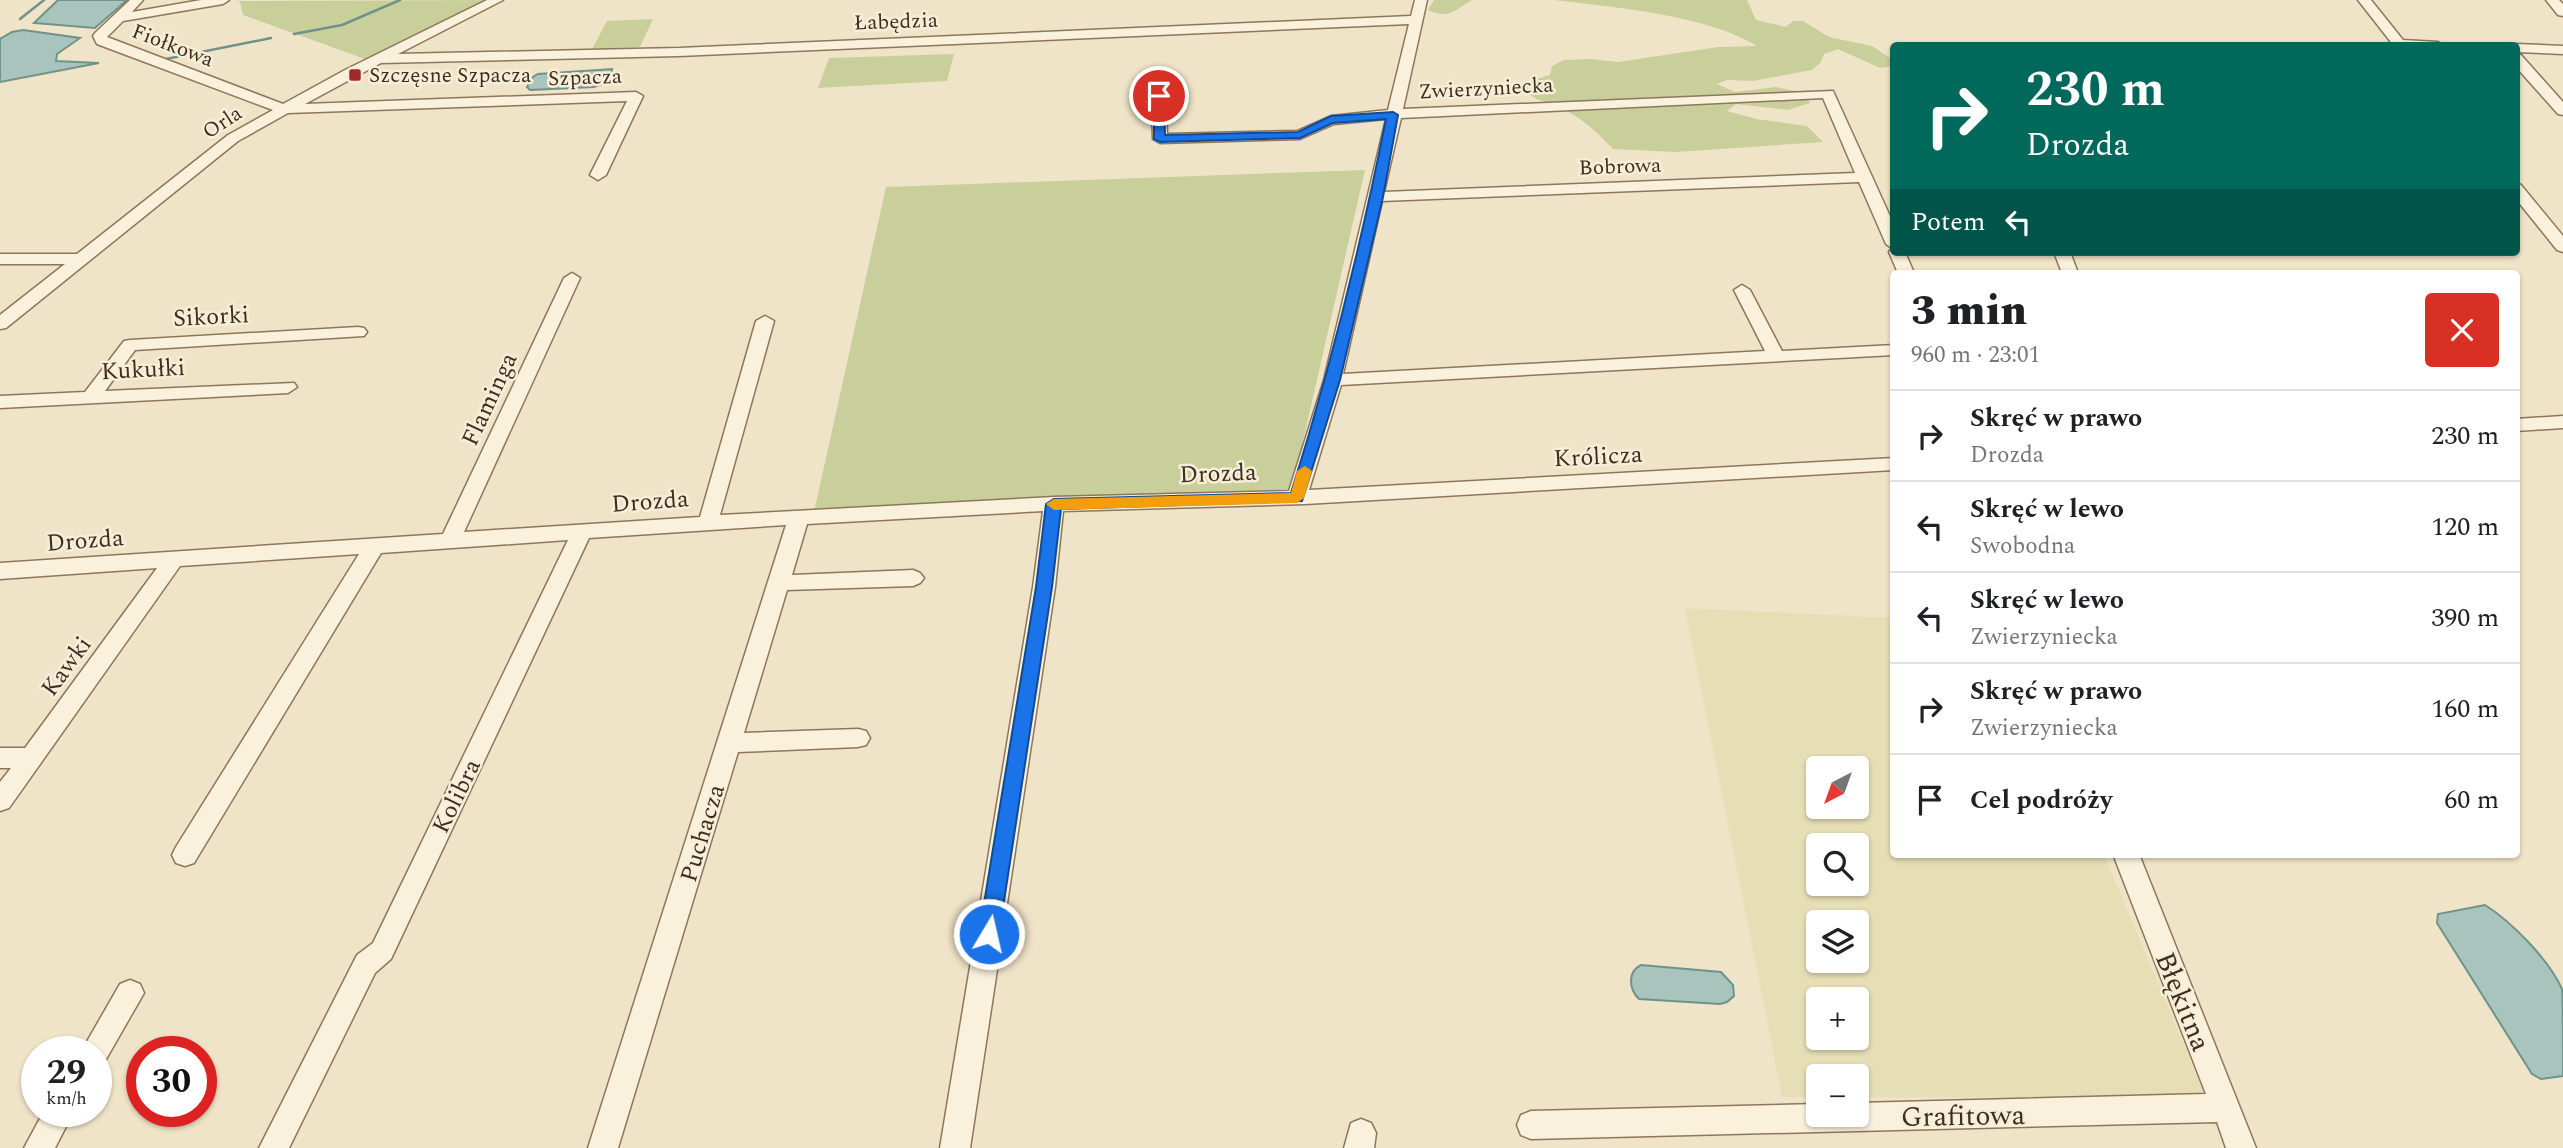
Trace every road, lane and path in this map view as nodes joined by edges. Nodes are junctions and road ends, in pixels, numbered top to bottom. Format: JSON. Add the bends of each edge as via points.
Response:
{"nodes":[{"id":1,"x":138,"y":0,"type":"edge"},
{"id":2,"x":223,"y":0,"type":"edge"},
{"id":3,"x":497,"y":0,"type":"edge"},
{"id":4,"x":1421,"y":0,"type":"edge"},
{"id":5,"x":2364,"y":0,"type":"edge"},
{"id":6,"x":2552,"y":0,"type":"edge"},
{"id":7,"x":2563,"y":12,"type":"edge"},
{"id":8,"x":119,"y":18,"type":"junction"},
{"id":9,"x":1416,"y":20,"type":"junction"},
{"id":10,"x":2399,"y":42,"type":"edge"},
{"id":11,"x":2520,"y":48,"type":"edge"},
{"id":12,"x":2563,"y":50,"type":"edge"},
{"id":13,"x":378,"y":59,"type":"junction"},
{"id":14,"x":2520,"y":63,"type":"edge"},
{"id":15,"x":1158,"y":74,"type":"dead end"},
{"id":16,"x":283,"y":109,"type":"junction"},
{"id":17,"x":2563,"y":111,"type":"edge"},
{"id":18,"x":1393,"y":115,"type":"junction"},
{"id":19,"x":598,"y":175,"type":"dead end"},
{"id":20,"x":1865,"y":177,"type":"junction"},
{"id":21,"x":2520,"y":193,"type":"edge"},
{"id":22,"x":1377,"y":197,"type":"junction"},
{"id":23,"x":1890,"y":235,"type":"edge"},
{"id":24,"x":2563,"y":247,"type":"edge"},
{"id":25,"x":0,"y":259,"type":"edge"},
{"id":26,"x":81,"y":259,"type":"junction"},
{"id":27,"x":572,"y":278,"type":"dead end"},
{"id":28,"x":1742,"y":290,"type":"dead end"},
{"id":29,"x":765,"y":321,"type":"dead end"},
{"id":30,"x":0,"y":324,"type":"edge"},
{"id":31,"x":358,"y":332,"type":"dead end"},
{"id":32,"x":1890,"y":350,"type":"edge"},
{"id":33,"x":1776,"y":356,"type":"junction"},
{"id":34,"x":1333,"y":380,"type":"junction"},
{"id":35,"x":288,"y":387,"type":"dead end"},
{"id":36,"x":91,"y":396,"type":"junction"},
{"id":37,"x":0,"y":402,"type":"edge"},
{"id":38,"x":2563,"y":422,"type":"edge"},
{"id":39,"x":2520,"y":425,"type":"edge"},
{"id":40,"x":1890,"y":464,"type":"edge"},
{"id":41,"x":1301,"y":497,"type":"junction"},
{"id":42,"x":1054,"y":504,"type":"junction"},
{"id":43,"x":799,"y":517,"type":"junction"},
{"id":44,"x":708,"y":523,"type":"junction"},
{"id":45,"x":582,"y":532,"type":"junction"},
{"id":46,"x":450,"y":541,"type":"junction"},
{"id":47,"x":374,"y":547,"type":"junction"},
{"id":48,"x":173,"y":561,"type":"junction"},
{"id":49,"x":0,"y":571,"type":"edge"},
{"id":50,"x":913,"y":578,"type":"dead end"},
{"id":51,"x":780,"y":583,"type":"junction"},
{"id":52,"x":858,"y":738,"type":"dead end"},
{"id":53,"x":730,"y":743,"type":"junction"},
{"id":54,"x":0,"y":758,"type":"edge"},
{"id":55,"x":32,"y":758,"type":"junction"},
{"id":56,"x":0,"y":801,"type":"edge"},
{"id":57,"x":185,"y":855,"type":"dead end"},
{"id":58,"x":2128,"y":858,"type":"edge"},
{"id":59,"x":130,"y":993,"type":"dead end"},
{"id":60,"x":104,"y":1036,"type":"edge"},
{"id":61,"x":2227,"y":1108,"type":"junction"},
{"id":62,"x":1531,"y":1125,"type":"dead end"},
{"id":63,"x":50,"y":1127,"type":"edge"},
{"id":64,"x":38,"y":1148,"type":"edge"},
{"id":65,"x":274,"y":1148,"type":"edge"},
{"id":66,"x":603,"y":1148,"type":"edge"},
{"id":67,"x":956,"y":1148,"type":"edge"},
{"id":68,"x":2241,"y":1148,"type":"edge"}],
"edges":[{"from":1,"to":8,"type":"street","name":"Fiołkowa"},
{"from":2,"to":8,"type":"street"},
{"from":3,"to":13,"type":"street","name":"Orla"},
{"from":4,"to":9,"type":"street"},
{"from":5,"to":10,"type":"street"},
{"from":6,"to":7,"type":"street"},
{"from":8,"to":16,"type":"street","name":"Fiołkowa","via":[[100,36],[102,41]]},
{"from":9,"to":13,"type":"street","name":"Łabędzia","via":[[679,52]]},
{"from":9,"to":18,"type":"street"},
{"from":11,"to":12,"type":"street"},
{"from":13,"to":16,"type":"street","name":"Orla"},
{"from":14,"to":17,"type":"street"},
{"from":15,"to":18,"type":"street","name":"Zwierzyniecka","via":[[1160,139],[1300,135],[1331,120]]},
{"from":16,"to":19,"type":"street","name":"Szpacza","via":[[636,96]]},
{"from":16,"to":26,"type":"street","name":"Orla","via":[[213,152]]},
{"from":18,"to":20,"type":"street","name":"Zwierzyniecka","via":[[1828,94]]},
{"from":18,"to":22,"type":"street"},
{"from":20,"to":22,"type":"street","name":"Bobrowa"},
{"from":20,"to":23,"type":"street"},
{"from":21,"to":24,"type":"street"},
{"from":22,"to":34,"type":"street"},
{"from":25,"to":26,"type":"street"},
{"from":26,"to":30,"type":"street","name":"Orla"},
{"from":27,"to":46,"type":"street","name":"Flaminga"},
{"from":28,"to":33,"type":"street"},
{"from":29,"to":44,"type":"street"},
{"from":31,"to":36,"type":"street","name":"Sikorki","via":[[130,345]]},
{"from":32,"to":33,"type":"street"},
{"from":33,"to":34,"type":"street"},
{"from":34,"to":41,"type":"street"},
{"from":35,"to":36,"type":"street","name":"Kukułki"},
{"from":36,"to":37,"type":"street","name":"Kukułki"},
{"from":38,"to":39,"type":"street"},
{"from":40,"to":41,"type":"street","name":"Królicza"},
{"from":41,"to":42,"type":"street","name":"Drozda"},
{"from":42,"to":43,"type":"street","name":"Drozda"},
{"from":42,"to":67,"type":"street"},
{"from":43,"to":44,"type":"street","name":"Drozda"},
{"from":43,"to":51,"type":"street","name":"Puchacza"},
{"from":44,"to":45,"type":"street","name":"Drozda"},
{"from":45,"to":46,"type":"street","name":"Drozda"},
{"from":45,"to":65,"type":"street","name":"Kolibra","via":[[382,951],[366,964]]},
{"from":46,"to":47,"type":"street","name":"Drozda"},
{"from":47,"to":48,"type":"street","name":"Drozda"},
{"from":47,"to":57,"type":"street"},
{"from":48,"to":49,"type":"street","name":"Drozda"},
{"from":48,"to":55,"type":"street","name":"Kawki"},
{"from":50,"to":51,"type":"street"},
{"from":51,"to":53,"type":"street","name":"Puchacza"},
{"from":52,"to":53,"type":"street"},
{"from":53,"to":66,"type":"street","name":"Puchacza"},
{"from":54,"to":55,"type":"street"},
{"from":55,"to":56,"type":"street","name":"Kawki"},
{"from":58,"to":61,"type":"street","name":"Błękitna"},
{"from":59,"to":60,"type":"street"},
{"from":61,"to":62,"type":"street","name":"Grafitowa"},
{"from":61,"to":68,"type":"street","name":"Błękitna"},
{"from":63,"to":64,"type":"street"}]}
